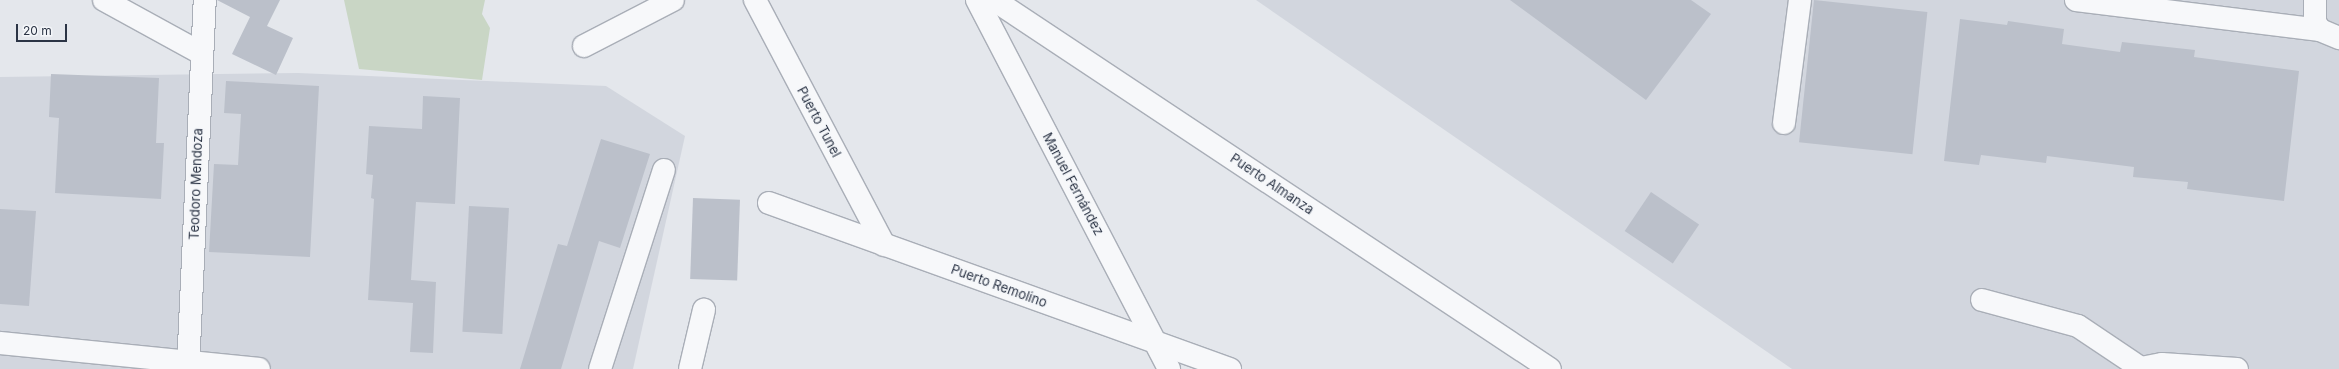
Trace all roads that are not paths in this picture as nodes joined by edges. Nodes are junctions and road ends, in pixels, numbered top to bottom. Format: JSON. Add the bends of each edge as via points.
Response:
{"nodes":[{"id":1,"x":104,"y":0,"type":"edge"},
{"id":2,"x":205,"y":0,"type":"edge"},
{"id":3,"x":673,"y":0,"type":"edge"},
{"id":4,"x":755,"y":0,"type":"edge"},
{"id":5,"x":977,"y":0,"type":"edge"},
{"id":6,"x":994,"y":0,"type":"edge"},
{"id":7,"x":1800,"y":0,"type":"edge"},
{"id":8,"x":2076,"y":0,"type":"edge"},
{"id":9,"x":2315,"y":0,"type":"edge"},
{"id":10,"x":2330,"y":34,"type":"edge"},
{"id":11,"x":584,"y":46,"type":"dead end"},
{"id":12,"x":201,"y":53,"type":"junction"},
{"id":13,"x":1784,"y":123,"type":"dead end"},
{"id":14,"x":664,"y":170,"type":"dead end"},
{"id":15,"x":769,"y":204,"type":"dead end"},
{"id":16,"x":884,"y":245,"type":"junction"},
{"id":17,"x":1982,"y":300,"type":"dead end"},
{"id":18,"x":704,"y":310,"type":"dead end"},
{"id":19,"x":1155,"y":342,"type":"junction"},
{"id":20,"x":0,"y":343,"type":"edge"},
{"id":21,"x":188,"y":365,"type":"edge"},
{"id":22,"x":2138,"y":368,"type":"edge"},
{"id":23,"x":259,"y":369,"type":"edge"},
{"id":24,"x":600,"y":369,"type":"edge"},
{"id":25,"x":690,"y":369,"type":"edge"},
{"id":26,"x":1169,"y":369,"type":"edge"},
{"id":27,"x":1230,"y":369,"type":"edge"},
{"id":28,"x":1550,"y":369,"type":"edge"},
{"id":29,"x":2237,"y":369,"type":"edge"}],
"edges":[{"from":1,"to":12,"type":"street"},
{"from":2,"to":12,"type":"street","name":"Teodoro Mendoza"},
{"from":3,"to":11,"type":"street"},
{"from":4,"to":16,"type":"street","name":"Puerto Tunel"},
{"from":5,"to":19,"type":"street","name":"Manuel Fernández"},
{"from":6,"to":28,"type":"street","name":"Puerto Almanza"},
{"from":7,"to":13,"type":"street"},
{"from":8,"to":10,"type":"street"},
{"from":9,"to":10,"type":"street","via":[[2315,22]]},
{"from":12,"to":21,"type":"street","name":"Teodoro Mendoza"},
{"from":14,"to":24,"type":"street"},
{"from":15,"to":16,"type":"street","name":"Puerto Remolino"},
{"from":16,"to":19,"type":"street","name":"Puerto Remolino"},
{"from":17,"to":22,"type":"street","via":[[2078,326]]},
{"from":18,"to":25,"type":"street"},
{"from":19,"to":26,"type":"street","name":"Manuel Fernández"},
{"from":19,"to":27,"type":"street","name":"Puerto Remolino"},
{"from":20,"to":21,"type":"street"},
{"from":21,"to":23,"type":"street"},
{"from":22,"to":29,"type":"street","via":[[2162,364]]}]}
